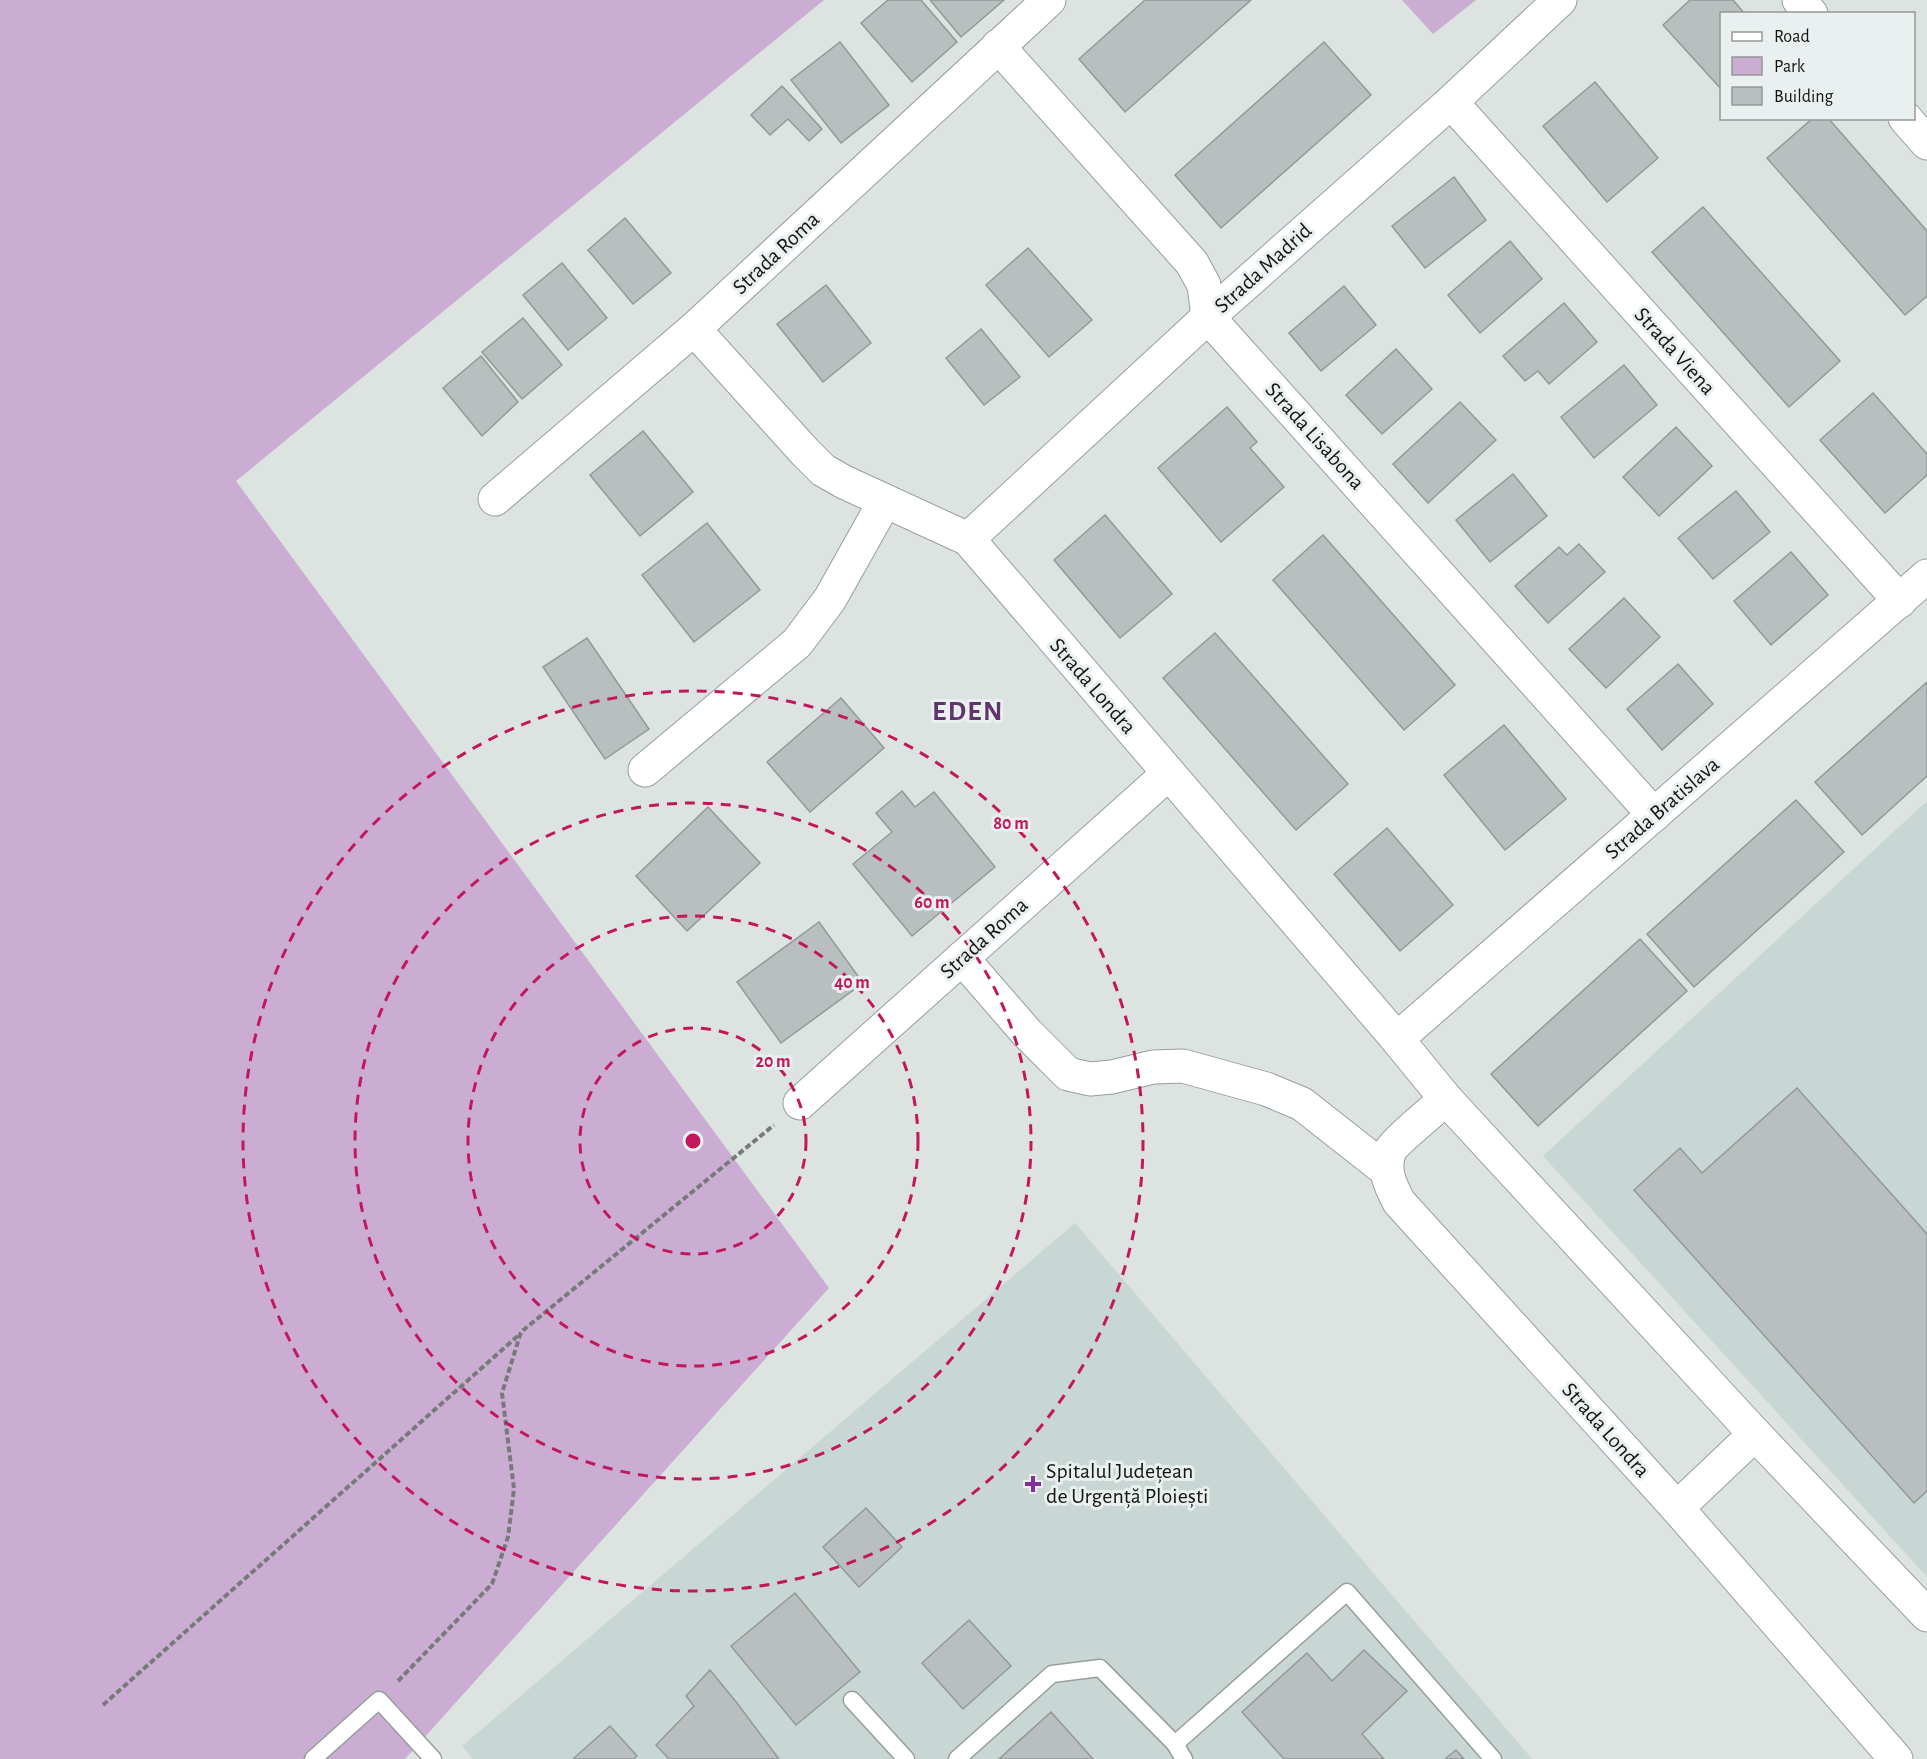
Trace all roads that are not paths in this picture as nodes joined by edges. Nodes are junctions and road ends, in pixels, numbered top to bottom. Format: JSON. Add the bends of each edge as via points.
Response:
{"nodes":[{"id":1,"x":1049,"y":0,"type":"edge"},
{"id":2,"x":1560,"y":0,"type":"edge"},
{"id":3,"x":1799,"y":0,"type":"edge"},
{"id":4,"x":1809,"y":12,"type":"edge"},
{"id":5,"x":998,"y":46,"type":"junction"},
{"id":6,"x":1451,"y":102,"type":"junction"},
{"id":7,"x":1907,"y":120,"type":"edge"},
{"id":8,"x":1927,"y":143,"type":"edge"},
{"id":9,"x":1208,"y":317,"type":"junction"},
{"id":10,"x":694,"y":329,"type":"junction"},
{"id":11,"x":495,"y":499,"type":"dead end"},
{"id":12,"x":885,"y":501,"type":"junction"},
{"id":13,"x":968,"y":539,"type":"junction"},
{"id":14,"x":1927,"y":576,"type":"edge"},
{"id":15,"x":1899,"y":601,"type":"junction"},
{"id":16,"x":645,"y":770,"type":"dead end"},
{"id":17,"x":1168,"y":774,"type":"junction"},
{"id":18,"x":1654,"y":815,"type":"junction"},
{"id":19,"x":962,"y":958,"type":"junction"},
{"id":20,"x":1397,"y":1039,"type":"junction"},
{"id":21,"x":1446,"y":1099,"type":"junction"},
{"id":22,"x":800,"y":1103,"type":"road end"},
{"id":23,"x":1386,"y":1170,"type":"junction"},
{"id":24,"x":1755,"y":1434,"type":"junction"},
{"id":25,"x":1677,"y":1508,"type":"junction"},
{"id":26,"x":1927,"y":1615,"type":"edge"},
{"id":27,"x":852,"y":1700,"type":"dead end"},
{"id":28,"x":1175,"y":1744,"type":"junction"},
{"id":29,"x":313,"y":1759,"type":"edge"},
{"id":30,"x":433,"y":1759,"type":"edge"},
{"id":31,"x":906,"y":1759,"type":"edge"},
{"id":32,"x":957,"y":1759,"type":"edge"},
{"id":33,"x":1184,"y":1759,"type":"edge"},
{"id":34,"x":1493,"y":1759,"type":"edge"},
{"id":35,"x":1896,"y":1759,"type":"edge"}],
"edges":[{"from":1,"to":5,"type":"street","name":"Strada Roma"},
{"from":2,"to":6,"type":"street","name":"Strada Madrid"},
{"from":3,"to":4,"type":"street"},
{"from":5,"to":9,"type":"street","via":[[1192,262],[1204,285]]},
{"from":5,"to":10,"type":"street","name":"Strada Roma"},
{"from":6,"to":9,"type":"street","name":"Strada Madrid"},
{"from":6,"to":15,"type":"street","name":"Strada Viena"},
{"from":7,"to":8,"type":"street"},
{"from":9,"to":13,"type":"street","name":"Strada Madrid"},
{"from":9,"to":18,"type":"street","name":"Strada Lisabona"},
{"from":10,"to":11,"type":"street","name":"Strada Roma"},
{"from":10,"to":12,"type":"street","name":"Strada Londra","via":[[823,470]]},
{"from":12,"to":13,"type":"street","name":"Strada Londra"},
{"from":12,"to":16,"type":"street","via":[[830,599],[797,644]]},
{"from":13,"to":17,"type":"street","name":"Strada Londra"},
{"from":14,"to":15,"type":"street","name":"Strada Bratislava"},
{"from":15,"to":18,"type":"street","name":"Strada Bratislava"},
{"from":17,"to":19,"type":"street","name":"Strada Roma"},
{"from":17,"to":20,"type":"street","name":"Strada Londra"},
{"from":18,"to":20,"type":"street","name":"Strada Bratislava"},
{"from":19,"to":22,"type":"street","name":"Strada Roma"},
{"from":19,"to":23,"type":"street","via":[[1068,1074],[1090,1079],[1153,1067],[1183,1066],[1266,1089],[1302,1104]]},
{"from":20,"to":21,"type":"street","name":"Strada Londra"},
{"from":21,"to":23,"type":"street","via":[[1389,1151]]},
{"from":21,"to":24,"type":"street","name":"Strada Londra"},
{"from":23,"to":25,"type":"street","name":"Strada Londra","via":[[1399,1202]]},
{"from":24,"to":25,"type":"street"},
{"from":24,"to":26,"type":"street","name":"Strada Londra"},
{"from":25,"to":35,"type":"street","name":"Strada Londra"},
{"from":27,"to":31,"type":"lane"},
{"from":28,"to":32,"type":"lane","via":[[1100,1668],[1052,1674]]},
{"from":28,"to":33,"type":"lane"},
{"from":28,"to":34,"type":"lane","via":[[1347,1592]]},
{"from":29,"to":30,"type":"lane","via":[[379,1700]]}]}
